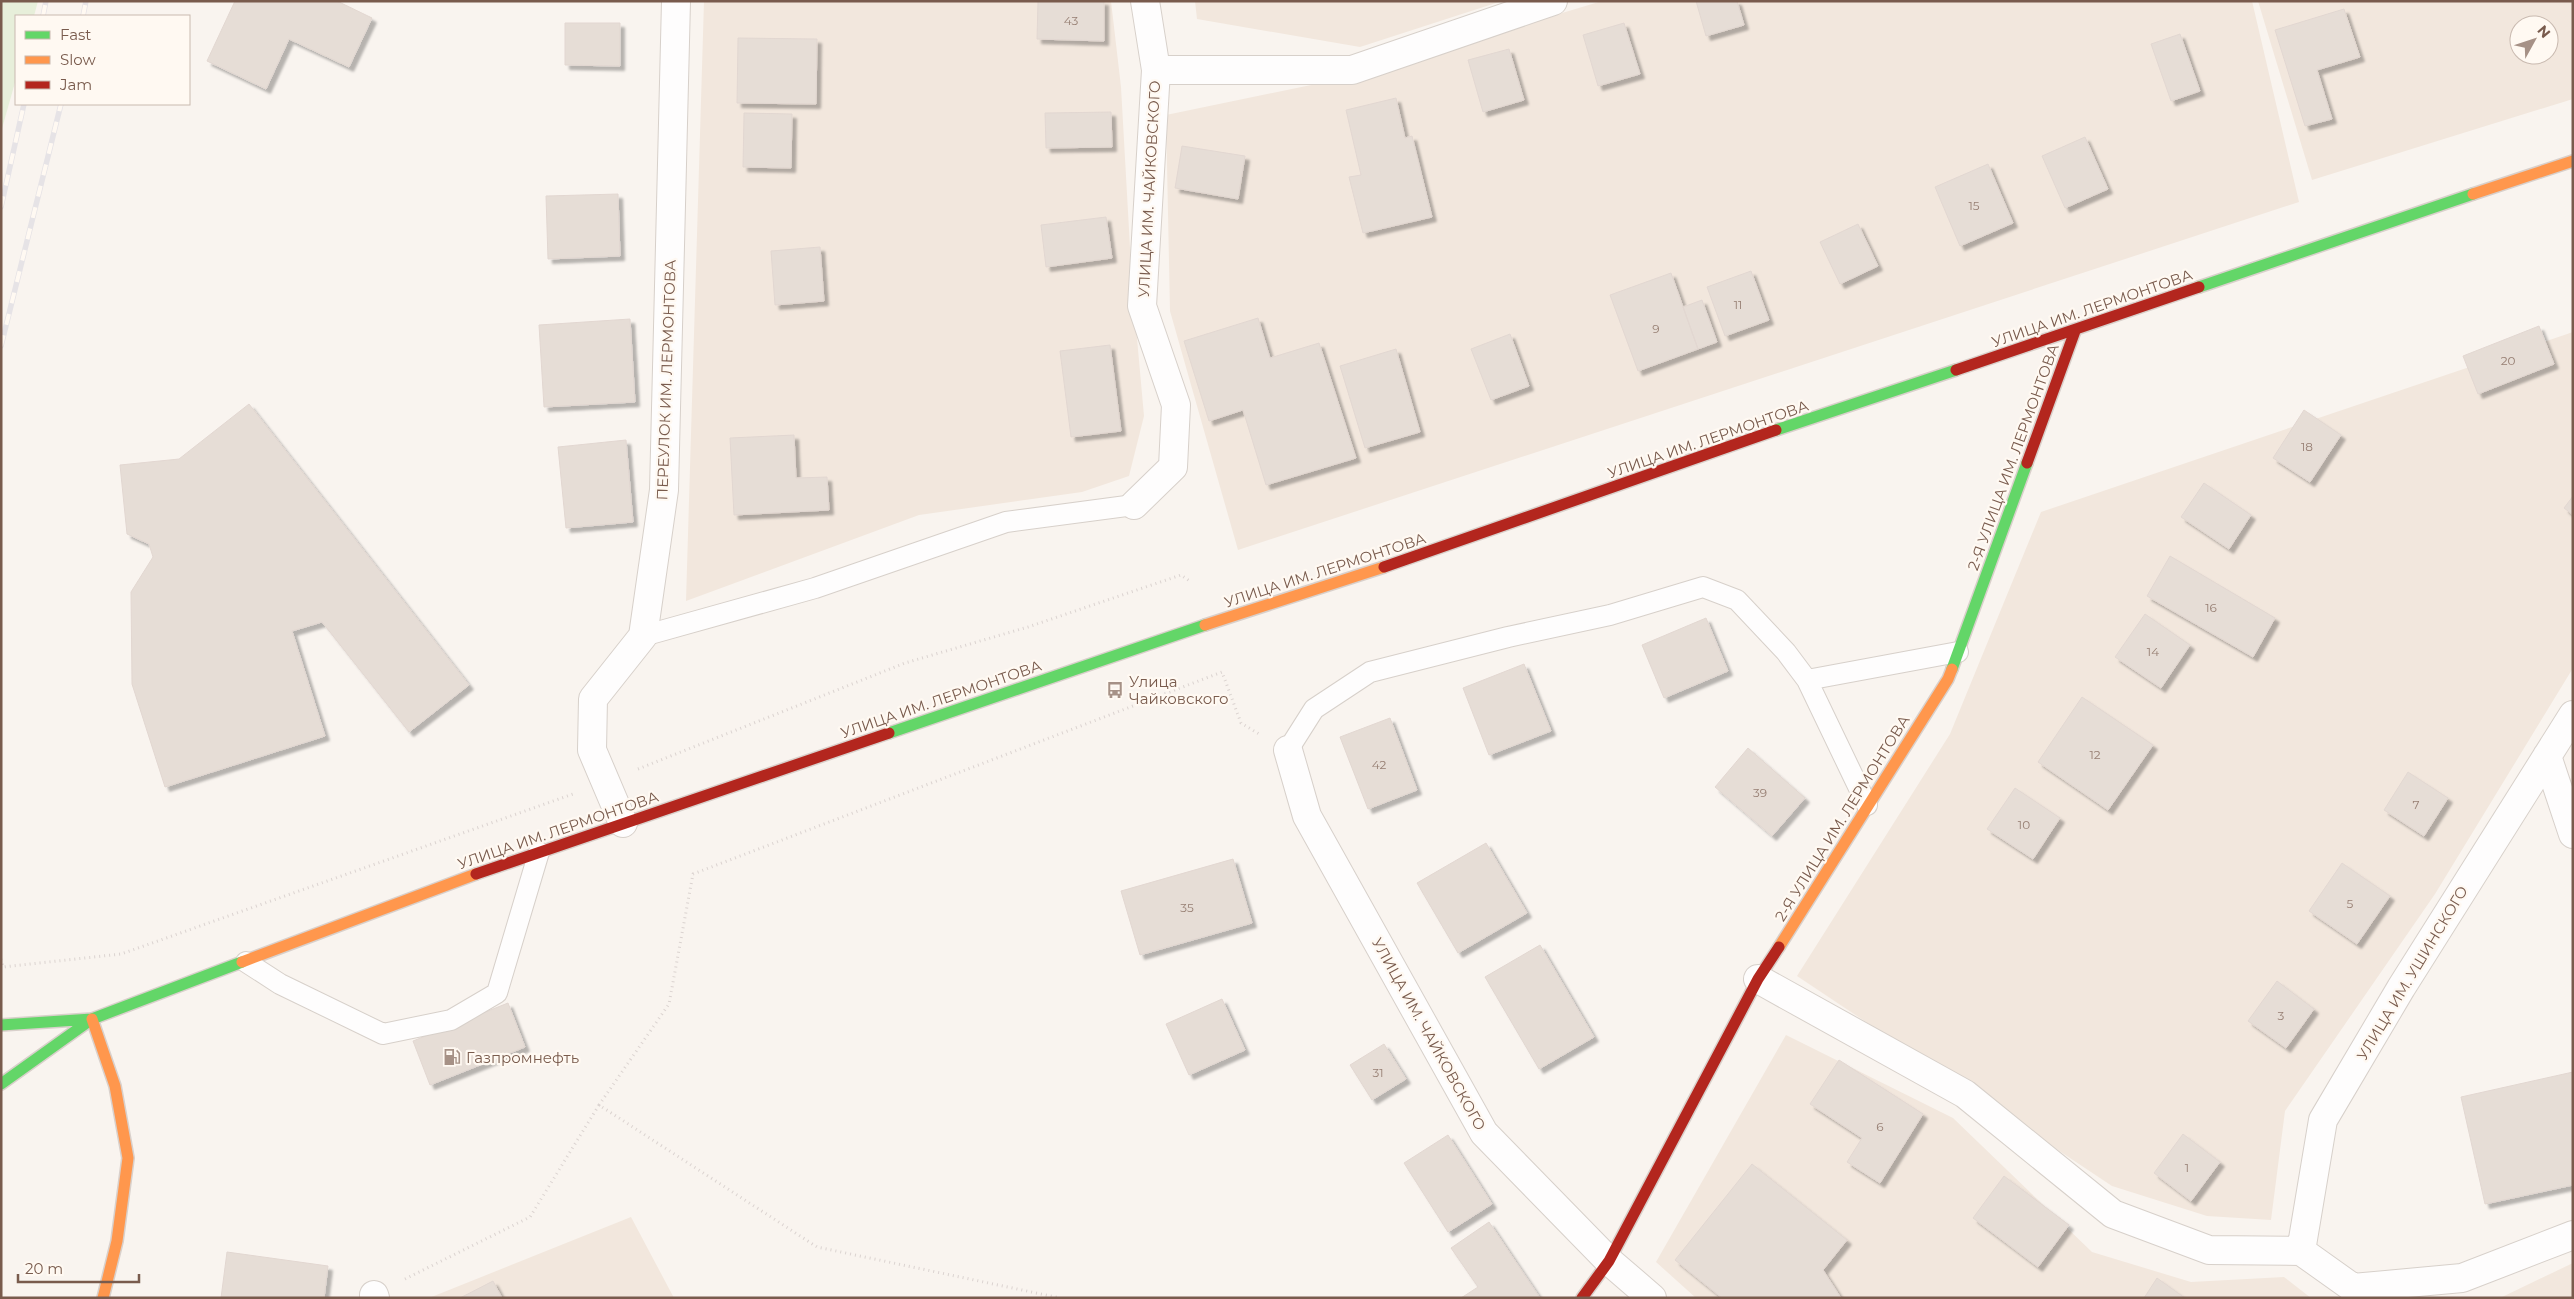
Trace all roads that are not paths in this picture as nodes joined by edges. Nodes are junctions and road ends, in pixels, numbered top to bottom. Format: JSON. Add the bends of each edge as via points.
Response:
{"nodes":[{"id":1,"x":676,"y":1,"type":"edge"},
{"id":2,"x":1145,"y":1,"type":"edge"},
{"id":3,"x":1553,"y":1,"type":"edge"},
{"id":4,"x":1156,"y":70,"type":"junction"},
{"id":5,"x":2573,"y":161,"type":"edge"},
{"id":6,"x":2075,"y":331,"type":"junction"},
{"id":7,"x":1134,"y":505,"type":"joint"},
{"id":8,"x":643,"y":636,"type":"junction"},
{"id":9,"x":1958,"y":652,"type":"junction"},
{"id":10,"x":1807,"y":680,"type":"junction"},
{"id":11,"x":2573,"y":716,"type":"edge"},
{"id":12,"x":1288,"y":750,"type":"joint"},
{"id":13,"x":2547,"y":756,"type":"junction"},
{"id":14,"x":1867,"y":805,"type":"junction"},
{"id":15,"x":623,"y":823,"type":"junction"},
{"id":16,"x":2573,"y":834,"type":"edge"},
{"id":17,"x":539,"y":852,"type":"junction"},
{"id":18,"x":246,"y":962,"type":"junction"},
{"id":19,"x":1758,"y":979,"type":"junction"},
{"id":20,"x":92,"y":1019,"type":"junction"},
{"id":21,"x":1,"y":1025,"type":"edge"},
{"id":22,"x":1,"y":1084,"type":"edge"},
{"id":23,"x":2573,"y":1235,"type":"edge"},
{"id":24,"x":2301,"y":1251,"type":"junction"},
{"id":25,"x":1609,"y":1261,"type":"junction"},
{"id":26,"x":102,"y":1298,"type":"edge"},
{"id":27,"x":1582,"y":1298,"type":"edge"},
{"id":28,"x":1652,"y":1298,"type":"edge"}],
"edges":[{"from":1,"to":8,"type":"street","name":"ПЕРЕУЛОК ИМ. ЛЕРМОНТОВА","via":[[664,490]]},
{"from":2,"to":4,"type":"street","name":"УЛИЦА ИМ. ЧАЙКОВСКОГО"},
{"from":3,"to":4,"type":"street","via":[[1352,70]]},
{"from":4,"to":7,"type":"street","name":"УЛИЦА ИМ. ЧАЙКОВСКОГО","via":[[1142,306],[1176,405],[1176,414],[1173,467]]},
{"from":5,"to":6,"type":"main road","name":"УЛИЦА ИМ. ЛЕРМОНТОВА","via":[[2339,238]]},
{"from":6,"to":9,"type":"main road","name":"2-Я УЛИЦА ИМ. ЛЕРМОНТОВА"},
{"from":6,"to":15,"type":"main road","name":"УЛИЦА ИМ. ЛЕРМОНТОВА","via":[[1743,441],[1407,560],[1195,628]]},
{"from":7,"to":8,"type":"lane","via":[[1006,522],[815,588]]},
{"from":8,"to":15,"type":"street","via":[[593,699],[592,750]]},
{"from":9,"to":10,"type":"lane"},
{"from":9,"to":14,"type":"main road","name":"2-Я УЛИЦА ИМ. ЛЕРМОНТОВА","via":[[1948,679]]},
{"from":10,"to":12,"type":"lane","via":[[1738,600],[1703,587],[1610,615],[1370,672],[1314,709]]},
{"from":10,"to":14,"type":"lane"},
{"from":11,"to":13,"type":"street","name":"УЛИЦА ИМ. УШИНСКОГО"},
{"from":12,"to":25,"type":"street","name":"УЛИЦА ИМ. ЧАЙКОВСКОГО","via":[[1306,816],[1484,1133]]},
{"from":13,"to":16,"type":"street"},
{"from":13,"to":24,"type":"street","name":"УЛИЦА ИМ. УШИНСКОГО","via":[[2401,988],[2323,1120]]},
{"from":14,"to":19,"type":"main road","name":"2-Я УЛИЦА ИМ. ЛЕРМОНТОВА"},
{"from":15,"to":17,"type":"main road","name":"УЛИЦА ИМ. ЛЕРМОНТОВА"},
{"from":17,"to":18,"type":"main road","name":"УЛИЦА ИМ. ЛЕРМОНТОВА","via":[[430,890]]},
{"from":17,"to":18,"type":"lane","via":[[497,993],[451,1020],[383,1034],[280,984]]},
{"from":18,"to":20,"type":"main road","name":"УЛИЦА ИМ. ЛЕРМОНТОВА"},
{"from":19,"to":24,"type":"street","via":[[1966,1094],[2113,1214],[2209,1250]]},
{"from":19,"to":25,"type":"main road","name":"2-Я УЛИЦА ИМ. ЛЕРМОНТОВА"},
{"from":20,"to":21,"type":"main road"},
{"from":20,"to":22,"type":"main road"},
{"from":20,"to":26,"type":"main road","via":[[115,1086],[128,1158],[116,1241]]},
{"from":23,"to":24,"type":"street","via":[[2462,1278],[2353,1288]]},
{"from":25,"to":27,"type":"main road","name":"2-Я УЛИЦА ИМ. ЛЕРМОНТОВА"},
{"from":25,"to":28,"type":"street","name":"УЛИЦА ИМ. ЧАЙКОВСКОГО"}]}
